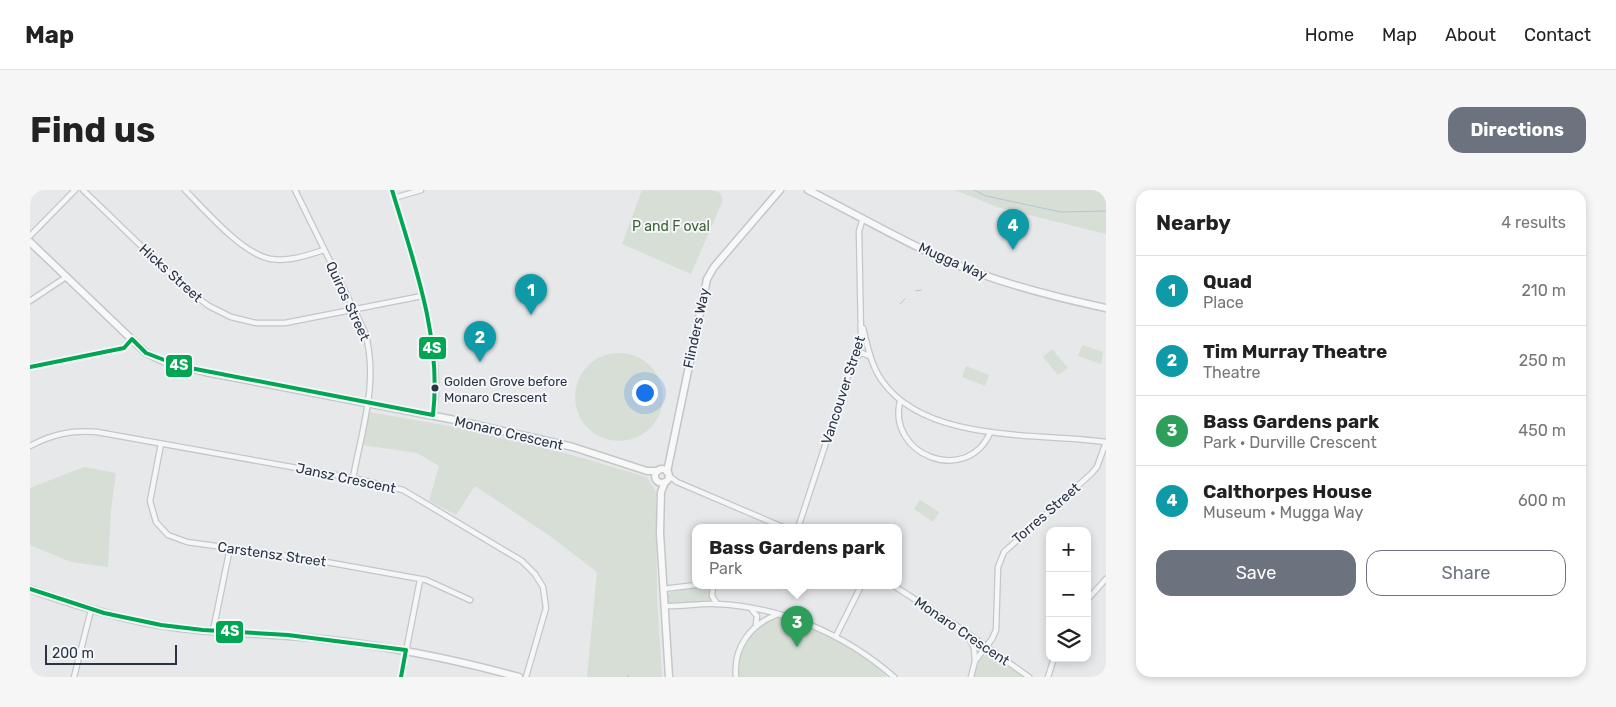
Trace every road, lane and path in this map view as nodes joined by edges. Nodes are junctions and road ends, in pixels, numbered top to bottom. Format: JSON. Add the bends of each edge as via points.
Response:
{"nodes":[{"id":1,"x":75,"y":190,"type":"edge"},
{"id":2,"x":83,"y":190,"type":"edge"},
{"id":3,"x":185,"y":190,"type":"edge"},
{"id":4,"x":295,"y":190,"type":"edge"},
{"id":5,"x":392,"y":190,"type":"edge"},
{"id":6,"x":421,"y":190,"type":"edge"},
{"id":7,"x":776,"y":190,"type":"edge"},
{"id":8,"x":780,"y":190,"type":"edge"},
{"id":9,"x":808,"y":190,"type":"edge"},
{"id":10,"x":394,"y":198,"type":"junction"},
{"id":11,"x":770,"y":202,"type":"junction"},
{"id":12,"x":863,"y":218,"type":"junction"},
{"id":13,"x":30,"y":236,"type":"edge"},
{"id":14,"x":30,"y":242,"type":"edge"},
{"id":15,"x":324,"y":250,"type":"junction"},
{"id":16,"x":66,"y":277,"type":"junction"},
{"id":17,"x":422,"y":296,"type":"junction"},
{"id":18,"x":30,"y":301,"type":"edge"},
{"id":19,"x":1106,"y":308,"type":"edge"},
{"id":20,"x":355,"y":310,"type":"junction"},
{"id":21,"x":862,"y":326,"type":"junction"},
{"id":22,"x":132,"y":339,"type":"junction"},
{"id":23,"x":869,"y":356,"type":"junction"},
{"id":24,"x":853,"y":358,"type":"junction"},
{"id":25,"x":30,"y":367,"type":"edge"},
{"id":26,"x":900,"y":401,"type":"junction"},
{"id":27,"x":367,"y":402,"type":"junction"},
{"id":28,"x":433,"y":415,"type":"junction"},
{"id":29,"x":990,"y":433,"type":"junction"},
{"id":30,"x":1106,"y":442,"type":"edge"},
{"id":31,"x":161,"y":444,"type":"junction"},
{"id":32,"x":30,"y":446,"type":"edge"},
{"id":33,"x":662,"y":476,"type":"junction"},
{"id":34,"x":353,"y":478,"type":"junction"},
{"id":35,"x":776,"y":524,"type":"edge"},
{"id":36,"x":799,"y":524,"type":"edge"},
{"id":37,"x":230,"y":548,"type":"junction"},
{"id":38,"x":1106,"y":579,"type":"edge"},
{"id":39,"x":420,"y":580,"type":"junction"},
{"id":40,"x":692,"y":585,"type":"edge"},
{"id":41,"x":30,"y":589,"type":"edge"},
{"id":42,"x":662,"y":589,"type":"junction"},
{"id":43,"x":713,"y":589,"type":"edge"},
{"id":44,"x":860,"y":589,"type":"edge"},
{"id":45,"x":899,"y":589,"type":"edge"},
{"id":46,"x":1091,"y":596,"type":"edge"},
{"id":47,"x":470,"y":600,"type":"dead end"},
{"id":48,"x":717,"y":604,"type":"junction"},
{"id":49,"x":663,"y":606,"type":"junction"},
{"id":50,"x":748,"y":607,"type":"junction"},
{"id":51,"x":91,"y":610,"type":"junction"},
{"id":52,"x":778,"y":614,"type":"junction"},
{"id":53,"x":756,"y":624,"type":"junction"},
{"id":54,"x":213,"y":631,"type":"junction"},
{"id":55,"x":966,"y":632,"type":"junction"},
{"id":56,"x":836,"y":636,"type":"junction"},
{"id":57,"x":987,"y":646,"type":"junction"},
{"id":58,"x":406,"y":650,"type":"junction"},
{"id":59,"x":975,"y":661,"type":"junction"},
{"id":60,"x":1053,"y":662,"type":"edge"},
{"id":61,"x":886,"y":670,"type":"junction"},
{"id":62,"x":74,"y":677,"type":"edge"},
{"id":63,"x":401,"y":677,"type":"edge"},
{"id":64,"x":519,"y":677,"type":"edge"},
{"id":65,"x":526,"y":677,"type":"edge"},
{"id":66,"x":668,"y":677,"type":"edge"},
{"id":67,"x":736,"y":677,"type":"edge"},
{"id":68,"x":889,"y":677,"type":"edge"},
{"id":69,"x":894,"y":677,"type":"edge"},
{"id":70,"x":971,"y":677,"type":"edge"},
{"id":71,"x":1029,"y":677,"type":"edge"},
{"id":72,"x":1048,"y":677,"type":"edge"}],
"edges":[{"from":1,"to":13,"type":"street"},
{"from":2,"to":20,"type":"street","name":"Hicks Street","via":[[187,290],[219,313],[242,321],[270,325]]},
{"from":3,"to":15,"type":"street","via":[[246,248],[259,254],[271,259],[287,259]]},
{"from":4,"to":15,"type":"street","name":"Quiros Street"},
{"from":5,"to":10,"type":"street"},
{"from":6,"to":10,"type":"street"},
{"from":7,"to":11,"type":"street","name":"Flinders Way"},
{"from":8,"to":11,"type":"street","name":"Flinders Way"},
{"from":9,"to":12,"type":"street","name":"Mugga Way"},
{"from":10,"to":17,"type":"street"},
{"from":11,"to":33,"type":"street","name":"Flinders Way","via":[[707,279]]},
{"from":12,"to":19,"type":"street","name":"Mugga Way","via":[[938,257],[996,280]]},
{"from":12,"to":21,"type":"street","name":"Vancouver Street","via":[[859,231]]},
{"from":14,"to":16,"type":"street","name":"Monaro Crescent"},
{"from":15,"to":20,"type":"street","name":"Quiros Street"},
{"from":16,"to":18,"type":"street"},
{"from":16,"to":22,"type":"street","name":"Monaro Crescent"},
{"from":17,"to":20,"type":"street","name":"Hicks Street"},
{"from":17,"to":28,"type":"street","via":[[436,389]]},
{"from":20,"to":27,"type":"street","name":"Quiros Street","via":[[366,332],[371,354],[372,374]]},
{"from":21,"to":23,"type":"street"},
{"from":21,"to":24,"type":"street","name":"Vancouver Street"},
{"from":22,"to":25,"type":"street","via":[[124,348]]},
{"from":22,"to":27,"type":"street","name":"Monaro Crescent","via":[[146,353],[180,366]]},
{"from":23,"to":24,"type":"street","via":[[860,354]]},
{"from":23,"to":26,"type":"street","via":[[882,381]]},
{"from":24,"to":36,"type":"street","name":"Vancouver Street"},
{"from":26,"to":29,"type":"street","via":[[968,430]]},
{"from":26,"to":29,"type":"street","via":[[898,411],[903,433],[916,449],[932,459],[944,461],[969,456],[986,442]]},
{"from":27,"to":28,"type":"street","name":"Monaro Crescent"},
{"from":27,"to":34,"type":"street","name":"Quiros Street"},
{"from":28,"to":33,"type":"street","name":"Monaro Crescent","via":[[573,448]]},
{"from":29,"to":30,"type":"street"},
{"from":30,"to":57,"type":"street","name":"Torres Street","via":[[1091,474],[1004,552],[998,568],[996,630]]},
{"from":31,"to":32,"type":"street","name":"Jansz Crescent","via":[[80,431],[57,434]]},
{"from":31,"to":34,"type":"street","name":"Jansz Crescent"},
{"from":31,"to":37,"type":"street","name":"Carstensz Street","via":[[151,491],[156,522],[176,539]]},
{"from":33,"to":35,"type":"street","name":"Monaro Crescent"},
{"from":33,"to":42,"type":"street","name":"Flinders Way"},
{"from":34,"to":65,"type":"street","name":"Jansz Crescent","via":[[410,494],[522,561],[535,574],[543,587],[546,608]]},
{"from":37,"to":39,"type":"street","name":"Carstensz Street"},
{"from":37,"to":54,"type":"street"},
{"from":38,"to":46,"type":"street"},
{"from":39,"to":47,"type":"street","name":"Carstensz Street"},
{"from":39,"to":58,"type":"street"},
{"from":40,"to":42,"type":"street"},
{"from":41,"to":51,"type":"street"},
{"from":42,"to":49,"type":"street","name":"Flinders Way"},
{"from":43,"to":48,"type":"street","via":[[712,596]]},
{"from":44,"to":56,"type":"street"},
{"from":45,"to":55,"type":"street","name":"Monaro Crescent"},
{"from":48,"to":49,"type":"street"},
{"from":48,"to":50,"type":"street"},
{"from":49,"to":66,"type":"street","name":"Flinders Way"},
{"from":50,"to":52,"type":"street"},
{"from":50,"to":53,"type":"street","via":[[755,612]]},
{"from":51,"to":54,"type":"street","via":[[161,625]]},
{"from":51,"to":62,"type":"street"},
{"from":52,"to":53,"type":"street"},
{"from":52,"to":56,"type":"street"},
{"from":53,"to":67,"type":"street","via":[[738,653]]},
{"from":54,"to":58,"type":"street","via":[[312,638]]},
{"from":55,"to":57,"type":"street","name":"Monaro Crescent"},
{"from":55,"to":59,"type":"street","via":[[974,648]]},
{"from":56,"to":61,"type":"street"},
{"from":57,"to":59,"type":"street","name":"Torres Street"},
{"from":57,"to":71,"type":"street","name":"Monaro Crescent"},
{"from":58,"to":63,"type":"street"},
{"from":58,"to":64,"type":"street"},
{"from":59,"to":70,"type":"street"},
{"from":60,"to":72,"type":"street"},
{"from":61,"to":68,"type":"street"},
{"from":61,"to":69,"type":"street"}]}
